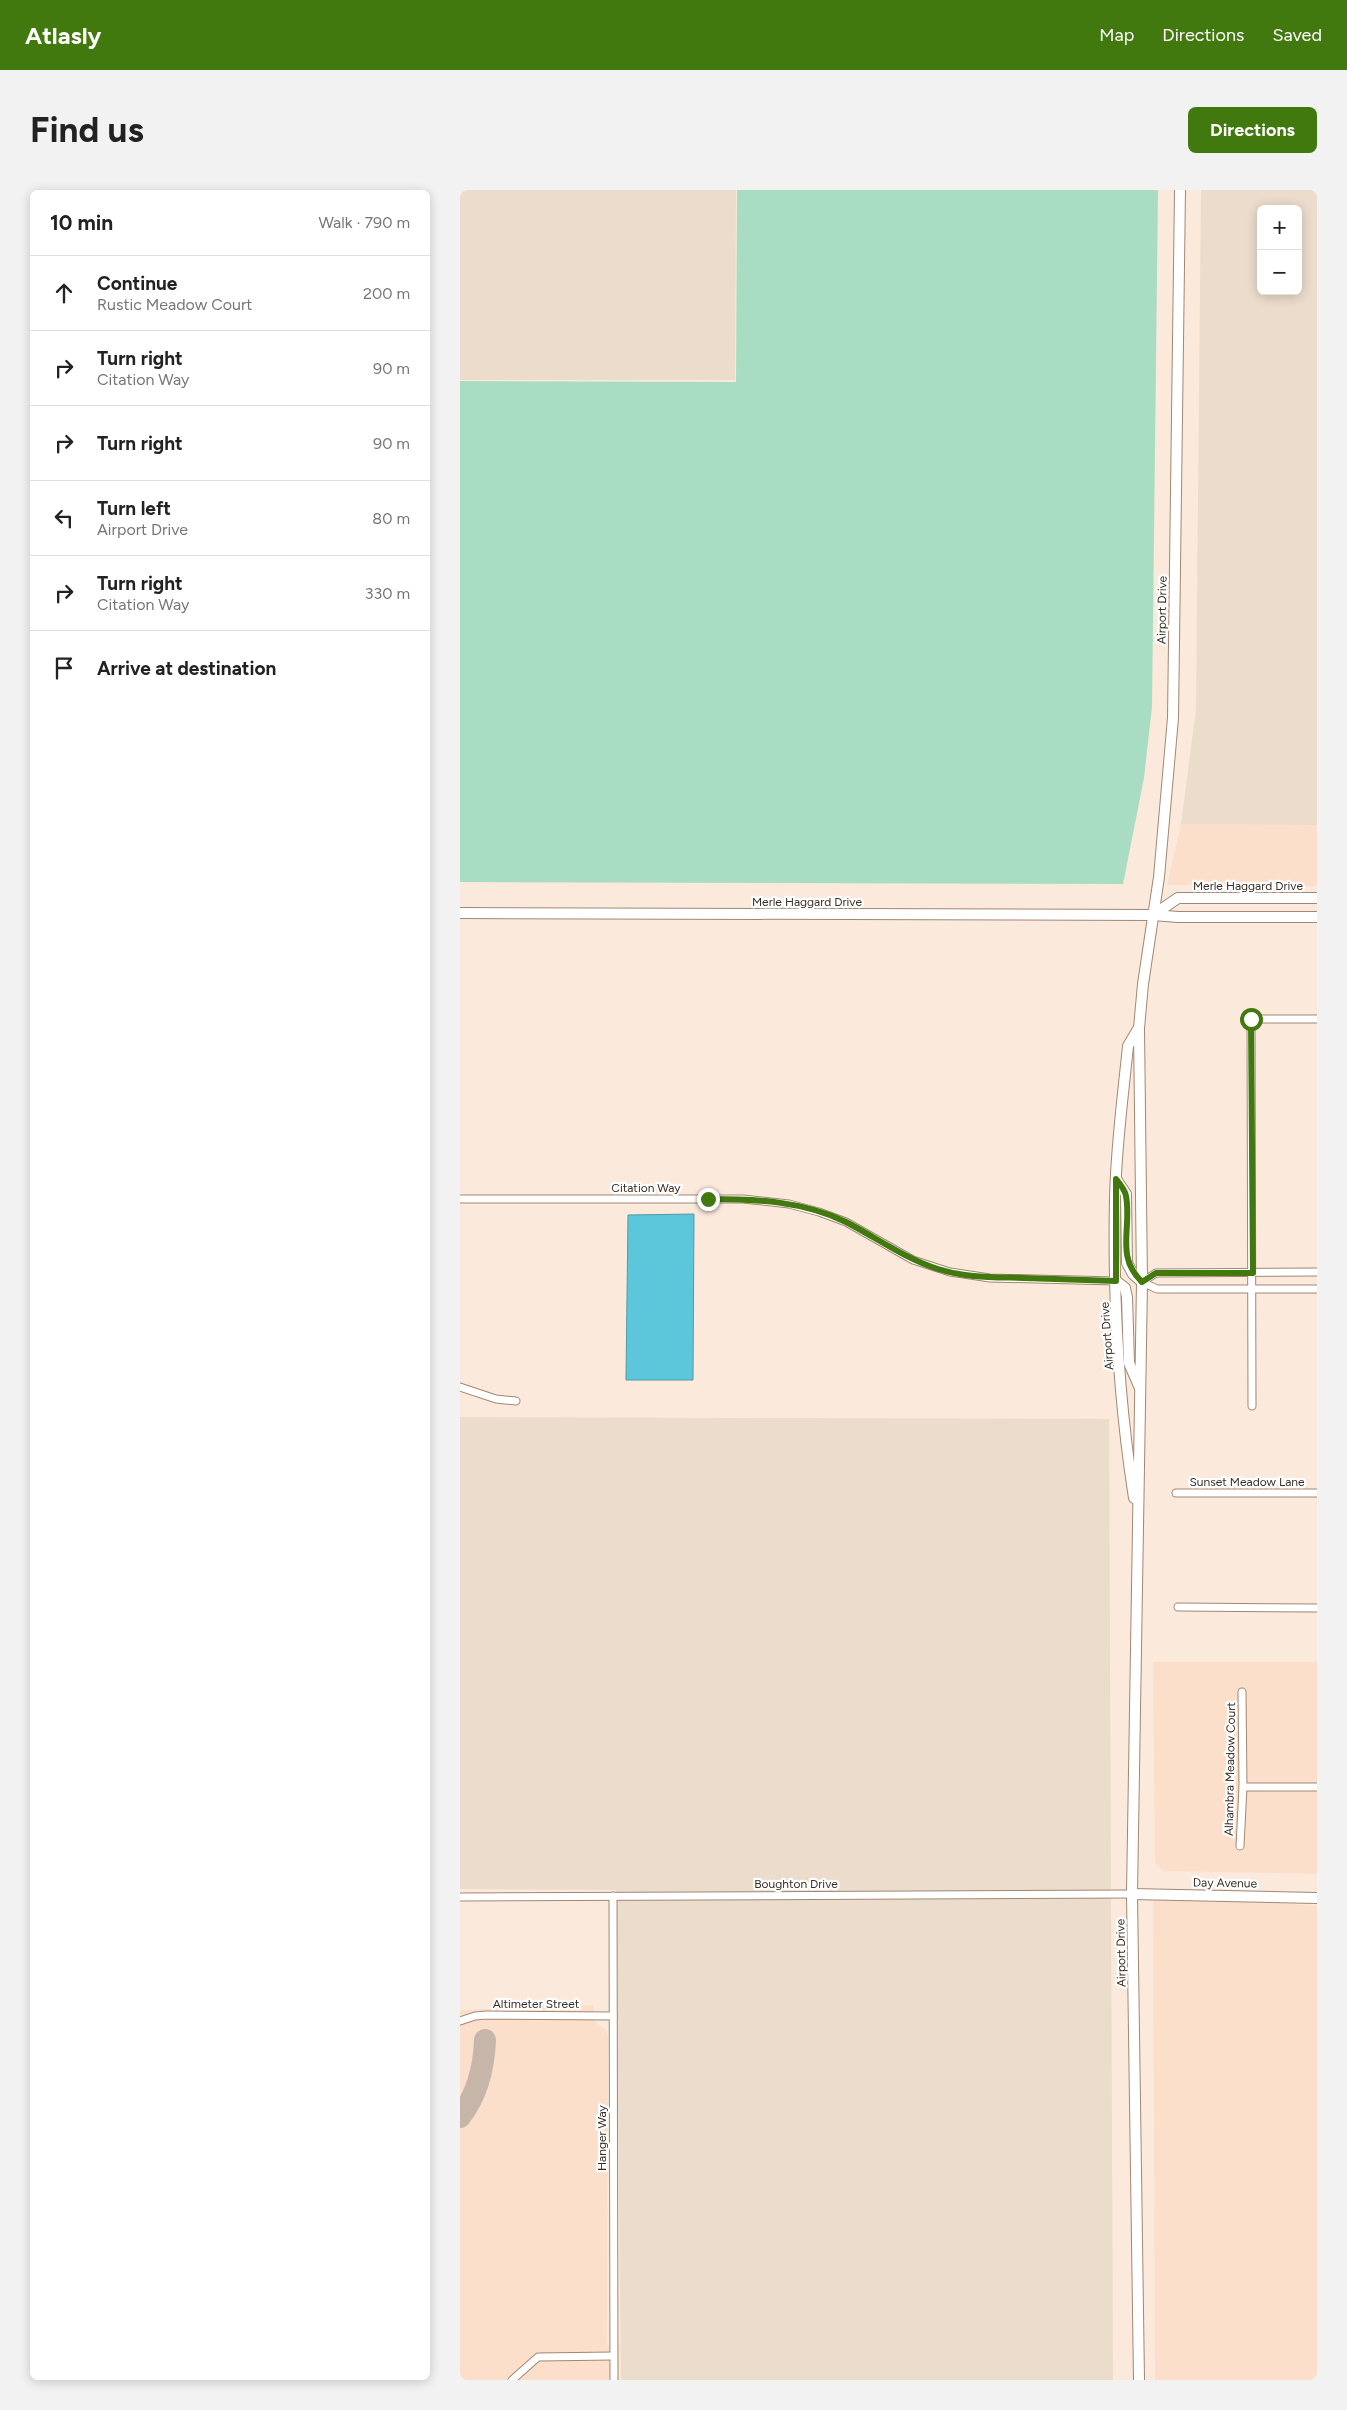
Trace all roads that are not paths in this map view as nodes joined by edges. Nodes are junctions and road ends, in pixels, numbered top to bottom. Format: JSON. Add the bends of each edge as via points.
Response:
{"nodes":[{"id":1,"x":1180,"y":190,"type":"edge"},
{"id":2,"x":1317,"y":898,"type":"edge"},
{"id":3,"x":460,"y":913,"type":"edge"},
{"id":4,"x":1153,"y":914,"type":"junction"},
{"id":5,"x":1317,"y":917,"type":"edge"},
{"id":6,"x":1317,"y":1020,"type":"edge"},
{"id":7,"x":1138,"y":1028,"type":"junction"},
{"id":8,"x":1116,"y":1179,"type":"junction"},
{"id":9,"x":460,"y":1199,"type":"edge"},
{"id":10,"x":1317,"y":1272,"type":"edge"},
{"id":11,"x":1253,"y":1273,"type":"junction"},
{"id":12,"x":1116,"y":1281,"type":"junction"},
{"id":13,"x":1142,"y":1282,"type":"junction"},
{"id":14,"x":1253,"y":1289,"type":"junction"},
{"id":15,"x":1317,"y":1289,"type":"edge"},
{"id":16,"x":460,"y":1387,"type":"edge"},
{"id":17,"x":1141,"y":1390,"type":"junction"},
{"id":18,"x":516,"y":1401,"type":"dead end"},
{"id":19,"x":1252,"y":1406,"type":"dead end"},
{"id":20,"x":1176,"y":1493,"type":"dead end"},
{"id":21,"x":1317,"y":1493,"type":"edge"},
{"id":22,"x":1138,"y":1525,"type":"junction"},
{"id":23,"x":1178,"y":1607,"type":"dead end"},
{"id":24,"x":1317,"y":1608,"type":"edge"},
{"id":25,"x":1242,"y":1692,"type":"dead end"},
{"id":26,"x":1243,"y":1787,"type":"junction"},
{"id":27,"x":1317,"y":1788,"type":"edge"},
{"id":28,"x":1240,"y":1846,"type":"dead end"},
{"id":29,"x":1132,"y":1894,"type":"junction"},
{"id":30,"x":460,"y":1896,"type":"edge"},
{"id":31,"x":613,"y":1896,"type":"junction"},
{"id":32,"x":1317,"y":1898,"type":"edge"},
{"id":33,"x":613,"y":2016,"type":"junction"},
{"id":34,"x":460,"y":2021,"type":"edge"},
{"id":35,"x":613,"y":2356,"type":"junction"},
{"id":36,"x":512,"y":2380,"type":"edge"},
{"id":37,"x":614,"y":2380,"type":"edge"},
{"id":38,"x":1139,"y":2380,"type":"edge"}],
"edges":[{"from":1,"to":4,"type":"main road","name":"Airport Drive","via":[[1173,718]]},
{"from":2,"to":4,"type":"main road","name":"Merle Haggard Drive","via":[[1178,898]]},
{"from":3,"to":4,"type":"main road","name":"Merle Haggard Drive"},
{"from":4,"to":5,"type":"main road","name":"Merle Haggard Drive","via":[[1178,917]]},
{"from":4,"to":7,"type":"main road","name":"Airport Drive"},
{"from":6,"to":11,"type":"street","via":[[1251,1019]]},
{"from":7,"to":8,"type":"main road","name":"Airport Drive","via":[[1128,1046]]},
{"from":7,"to":13,"type":"main road","name":"Airport Drive"},
{"from":8,"to":12,"type":"main road","name":"Airport Drive"},
{"from":8,"to":13,"type":"main road","via":[[1126,1194],[1128,1263]]},
{"from":9,"to":12,"type":"street","name":"Citation Way","via":[[743,1199],[774,1202],[833,1216],[901,1254],[950,1272],[990,1278]]},
{"from":10,"to":11,"type":"street"},
{"from":11,"to":13,"type":"street","via":[[1156,1273]]},
{"from":11,"to":14,"type":"street"},
{"from":12,"to":17,"type":"main road","via":[[1128,1297],[1129,1363]]},
{"from":12,"to":22,"type":"main road","name":"Airport Drive","via":[[1128,1456]]},
{"from":13,"to":14,"type":"street","via":[[1157,1289]]},
{"from":13,"to":17,"type":"main road","name":"Airport Drive"},
{"from":14,"to":15,"type":"street"},
{"from":14,"to":19,"type":"street"},
{"from":16,"to":18,"type":"street","via":[[496,1399]]},
{"from":17,"to":22,"type":"main road","name":"Airport Drive"},
{"from":20,"to":21,"type":"street","name":"Sunset Meadow Lane"},
{"from":22,"to":29,"type":"main road","name":"Airport Drive"},
{"from":23,"to":24,"type":"street"},
{"from":25,"to":26,"type":"street","name":"Alhambra Meadow Court"},
{"from":26,"to":27,"type":"street"},
{"from":26,"to":28,"type":"street","name":"Alhambra Meadow Court"},
{"from":29,"to":31,"type":"street","name":"Boughton Drive"},
{"from":29,"to":32,"type":"main road","name":"Day Avenue"},
{"from":29,"to":38,"type":"main road","name":"Airport Drive"},
{"from":30,"to":31,"type":"street","name":"Boughton Drive"},
{"from":31,"to":33,"type":"street","name":"Hanger Way"},
{"from":33,"to":34,"type":"street","name":"Altimeter Street","via":[[486,2015]]},
{"from":33,"to":35,"type":"street","name":"Hanger Way"},
{"from":35,"to":36,"type":"street","via":[[538,2358]]},
{"from":35,"to":37,"type":"street","name":"Hanger Way"}]}
